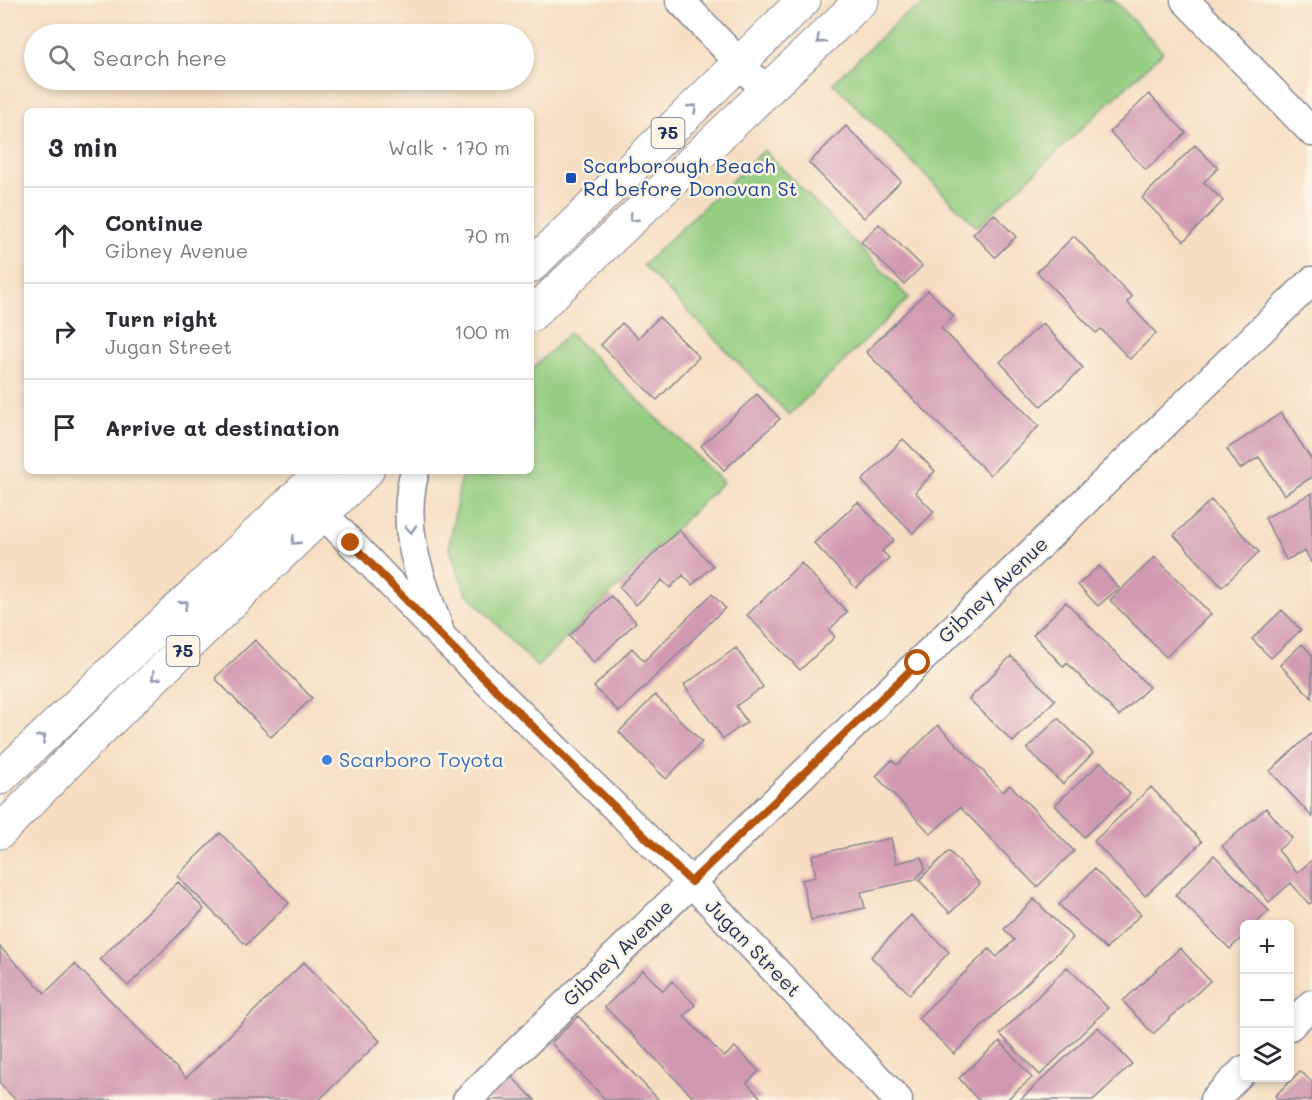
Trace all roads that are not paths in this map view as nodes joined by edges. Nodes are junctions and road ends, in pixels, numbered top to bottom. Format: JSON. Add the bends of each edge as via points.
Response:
{"nodes":[{"id":1,"x":680,"y":0,"type":"edge"},
{"id":2,"x":804,"y":0,"type":"edge"},
{"id":3,"x":862,"y":0,"type":"edge"},
{"id":4,"x":1185,"y":0,"type":"edge"},
{"id":5,"x":739,"y":63,"type":"junction"},
{"id":6,"x":766,"y":91,"type":"junction"},
{"id":7,"x":1312,"y":132,"type":"edge"},
{"id":8,"x":534,"y":263,"type":"edge"},
{"id":9,"x":1312,"y":281,"type":"edge"},
{"id":10,"x":534,"y":312,"type":"edge"},
{"id":11,"x":360,"y":474,"type":"edge"},
{"id":12,"x":414,"y":474,"type":"edge"},
{"id":13,"x":316,"y":492,"type":"edge"},
{"id":14,"x":441,"y":636,"type":"junction"},
{"id":15,"x":0,"y":778,"type":"edge"},
{"id":16,"x":0,"y":832,"type":"edge"},
{"id":17,"x":691,"y":882,"type":"junction"},
{"id":18,"x":1312,"y":1004,"type":"edge"},
{"id":19,"x":1294,"y":1022,"type":"edge"},
{"id":20,"x":1240,"y":1075,"type":"edge"},
{"id":21,"x":467,"y":1100,"type":"edge"},
{"id":22,"x":898,"y":1100,"type":"edge"},
{"id":23,"x":1214,"y":1100,"type":"edge"}],
"edges":[{"from":1,"to":5,"type":"street"},
{"from":2,"to":5,"type":"main road","number":"75"},
{"from":3,"to":6,"type":"main road","number":"75","one_way":true},
{"from":4,"to":7,"type":"street"},
{"from":5,"to":6,"type":"street"},
{"from":8,"to":5,"type":"main road","number":"75","one_way":true},
{"from":6,"to":10,"type":"main road","number":"75","one_way":true},
{"from":9,"to":17,"type":"street","name":"Gibney Avenue"},
{"from":11,"to":13,"type":"main road","number":"75"},
{"from":12,"to":14,"type":"street","one_way":true,"via":[[409,515],[413,557]]},
{"from":13,"to":14,"type":"street","name":"Jugan Street"},
{"from":15,"to":13,"type":"main road","number":"75","one_way":true},
{"from":13,"to":16,"type":"main road","number":"75","one_way":true},
{"from":14,"to":17,"type":"street","name":"Jugan Street"},
{"from":17,"to":21,"type":"street","name":"Gibney Avenue"},
{"from":17,"to":22,"type":"street","name":"Jugan Street"},
{"from":18,"to":19,"type":"street"},
{"from":20,"to":23,"type":"street"}]}
